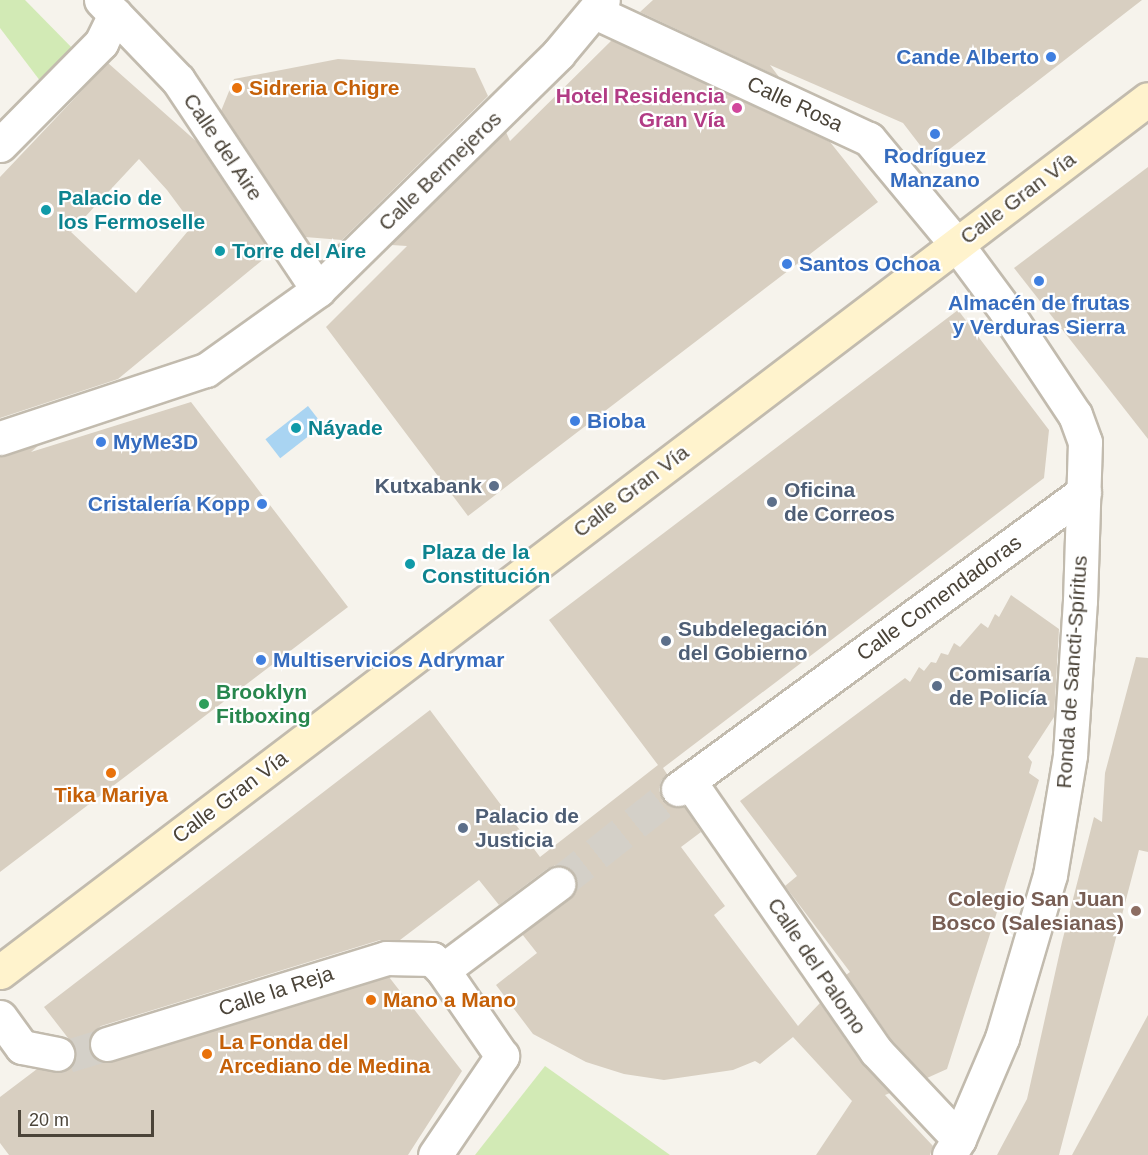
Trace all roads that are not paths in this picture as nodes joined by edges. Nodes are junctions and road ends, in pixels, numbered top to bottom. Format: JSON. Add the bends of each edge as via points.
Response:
{"nodes":[{"id":1,"x":599,"y":6,"type":"edge"},
{"id":2,"x":108,"y":7,"type":"edge"},
{"id":3,"x":1148,"y":99,"type":"edge"},
{"id":4,"x":0,"y":145,"type":"edge"},
{"id":5,"x":957,"y":244,"type":"junction"},
{"id":6,"x":318,"y":290,"type":"junction"},
{"id":7,"x":0,"y":438,"type":"edge"},
{"id":8,"x":1084,"y":492,"type":"junction"},
{"id":9,"x":683,"y":785,"type":"joint"},
{"id":10,"x":558,"y":884,"type":"tunnel mouth"},
{"id":11,"x":443,"y":970,"type":"junction"},
{"id":12,"x":0,"y":972,"type":"edge"},
{"id":13,"x":0,"y":1017,"type":"edge"},
{"id":14,"x":107,"y":1044,"type":"tunnel mouth"},
{"id":15,"x":57,"y":1054,"type":"tunnel mouth"},
{"id":16,"x":954,"y":1147,"type":"edge"},
{"id":17,"x":435,"y":1155,"type":"edge"}],
"edges":[{"from":1,"to":5,"type":"street","name":"Calle Rosa","via":[[869,139]]},
{"from":1,"to":6,"type":"street","name":"Calle Bermejeros","via":[[558,54]]},
{"from":2,"to":4,"type":"street","via":[[101,43]]},
{"from":2,"to":6,"type":"street","name":"Calle del Aire","via":[[177,80]]},
{"from":3,"to":5,"type":"main road","name":"Calle Gran Vía"},
{"from":5,"to":8,"type":"street","name":"Ronda de Sancti-Spíritus","via":[[1076,415],[1085,441]]},
{"from":5,"to":12,"type":"main road","name":"Calle Gran Vía"},
{"from":6,"to":7,"type":"street","name":"Calle Bermejeros","via":[[206,370]]},
{"from":8,"to":9,"type":"street","name":"Calle Comendadoras"},
{"from":8,"to":16,"type":"street","name":"Ronda de Sancti-Spíritus","via":[[1070,755],[1050,875],[1002,1038]]},
{"from":9,"to":16,"type":"street","name":"Calle del Palomo","via":[[876,1052]]},
{"from":10,"to":11,"type":"street"},
{"from":11,"to":14,"type":"street","name":"Calle la Reja","via":[[432,959],[386,958]]},
{"from":11,"to":17,"type":"street","via":[[502,1056]]},
{"from":13,"to":15,"type":"street","via":[[22,1047]]}]}
